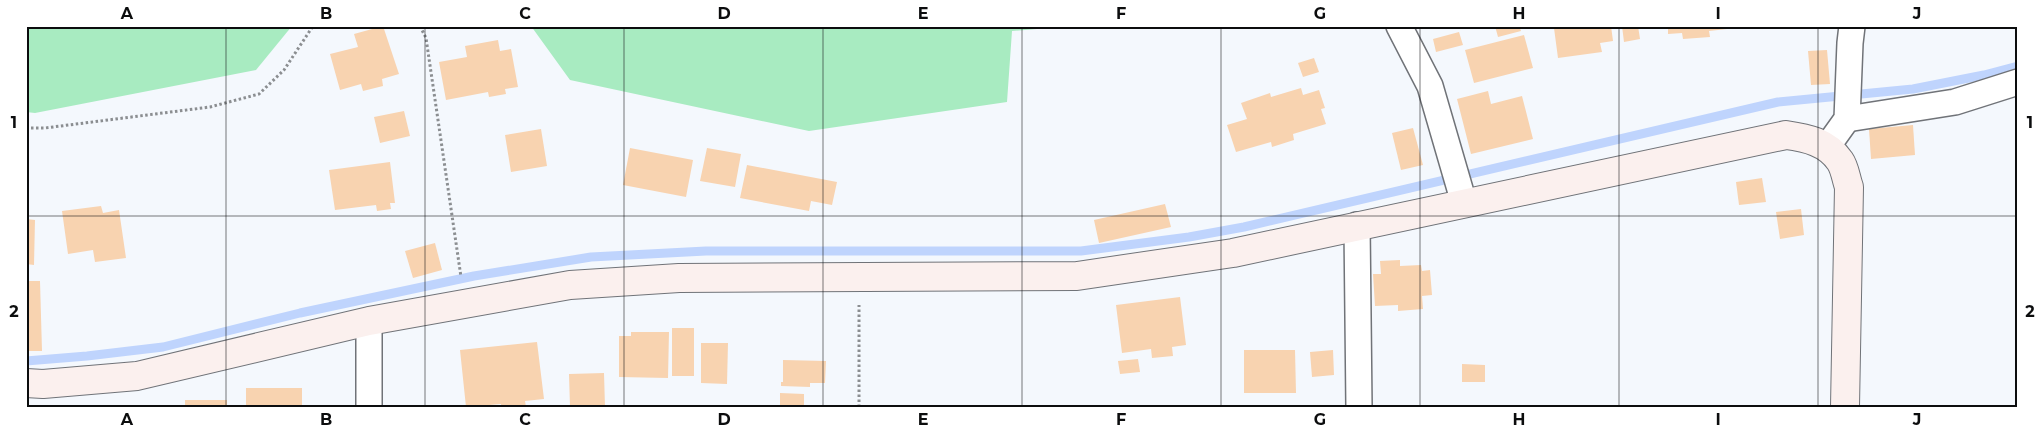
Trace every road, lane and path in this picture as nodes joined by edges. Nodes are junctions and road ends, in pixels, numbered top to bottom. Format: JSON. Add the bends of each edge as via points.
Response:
{"nodes":[{"id":1,"x":313,"y":26,"type":"edge"},
{"id":2,"x":420,"y":26,"type":"edge"},
{"id":3,"x":1399,"y":26,"type":"edge"},
{"id":4,"x":1852,"y":26,"type":"edge"},
{"id":5,"x":2018,"y":82,"type":"edge"},
{"id":6,"x":1847,"y":119,"type":"junction"},
{"id":7,"x":26,"y":128,"type":"edge"},
{"id":8,"x":1827,"y":147,"type":"junction"},
{"id":9,"x":1464,"y":203,"type":"junction"},
{"id":10,"x":1357,"y":225,"type":"junction"},
{"id":11,"x":860,"y":278,"type":"junction"},
{"id":12,"x":465,"y":304,"type":"junction"},
{"id":13,"x":369,"y":321,"type":"junction"},
{"id":14,"x":26,"y":383,"type":"edge"},
{"id":15,"x":370,"y":407,"type":"edge"},
{"id":16,"x":859,"y":407,"type":"edge"},
{"id":17,"x":1359,"y":407,"type":"edge"},
{"id":18,"x":1845,"y":407,"type":"edge"}],
"edges":[{"from":1,"to":7,"type":"path","via":[[284,70],[260,94],[210,107]]},
{"from":2,"to":12,"type":"path","via":[[426,38]]},
{"from":3,"to":9,"type":"street","via":[[1430,86]]},
{"from":4,"to":6,"type":"street"},
{"from":5,"to":6,"type":"street","via":[[1955,102]]},
{"from":6,"to":8,"type":"street"},
{"from":8,"to":9,"type":"street","via":[[1809,138],[1786,135]]},
{"from":8,"to":18,"type":"street","via":[[1841,162],[1849,187]]},
{"from":9,"to":10,"type":"street"},
{"from":10,"to":11,"type":"street","via":[[1234,253],[1076,276]]},
{"from":10,"to":17,"type":"street"},
{"from":11,"to":12,"type":"street","via":[[670,278],[570,285]]},
{"from":11,"to":16,"type":"path"},
{"from":12,"to":13,"type":"street"},
{"from":13,"to":14,"type":"street","via":[[138,376]]},
{"from":13,"to":15,"type":"street"}]}
